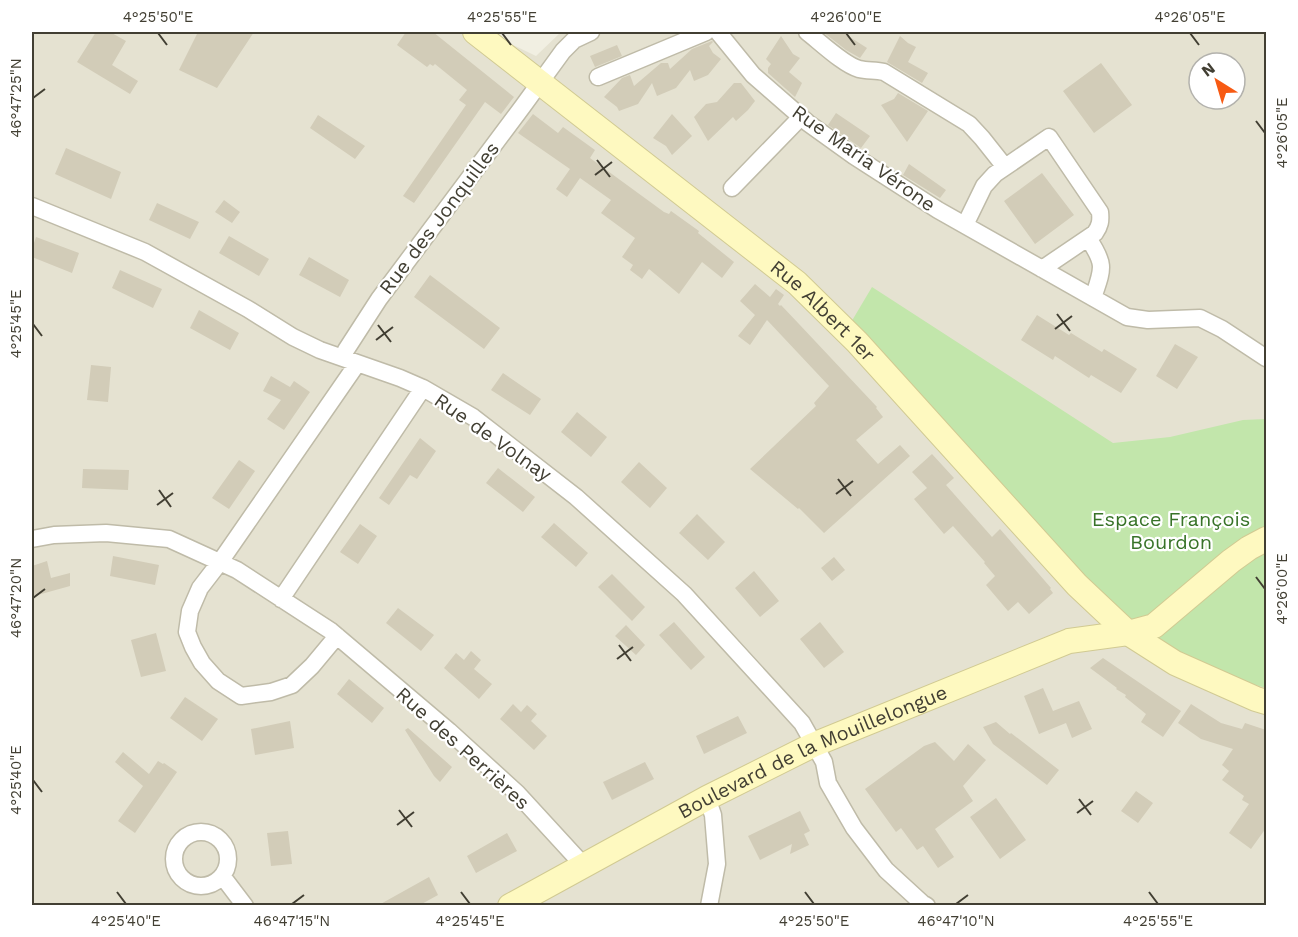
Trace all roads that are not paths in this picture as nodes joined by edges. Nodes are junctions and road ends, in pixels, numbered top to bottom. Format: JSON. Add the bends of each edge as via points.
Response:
{"nodes":[{"id":1,"x":475,"y":32,"type":"edge"},
{"id":2,"x":591,"y":32,"type":"edge"},
{"id":3,"x":706,"y":32,"type":"edge"},
{"id":4,"x":718,"y":32,"type":"edge"},
{"id":5,"x":807,"y":32,"type":"edge"},
{"id":6,"x":598,"y":77,"type":"dead end"},
{"id":7,"x":541,"y":82,"type":"junction"},
{"id":8,"x":801,"y":117,"type":"junction"},
{"id":9,"x":1005,"y":167,"type":"junction"},
{"id":10,"x":732,"y":189,"type":"dead end"},
{"id":11,"x":32,"y":206,"type":"edge"},
{"id":12,"x":965,"y":225,"type":"junction"},
{"id":13,"x":1088,"y":238,"type":"junction"},
{"id":14,"x":1042,"y":269,"type":"junction"},
{"id":15,"x":1093,"y":298,"type":"junction"},
{"id":16,"x":1266,"y":358,"type":"edge"},
{"id":17,"x":350,"y":361,"type":"junction"},
{"id":18,"x":423,"y":388,"type":"junction"},
{"id":19,"x":1266,"y":523,"type":"edge"},
{"id":20,"x":32,"y":539,"type":"edge"},
{"id":21,"x":1258,"y":543,"type":"edge"},
{"id":22,"x":220,"y":562,"type":"junction"},
{"id":23,"x":281,"y":598,"type":"junction"},
{"id":24,"x":1128,"y":633,"type":"junction"},
{"id":25,"x":337,"y":636,"type":"junction"},
{"id":26,"x":1266,"y":702,"type":"edge"},
{"id":27,"x":813,"y":745,"type":"junction"},
{"id":28,"x":707,"y":798,"type":"junction"},
{"id":29,"x":584,"y":866,"type":"junction"},
{"id":30,"x":223,"y":877,"type":"dead end"},
{"id":31,"x":245,"y":906,"type":"edge"},
{"id":32,"x":510,"y":906,"type":"edge"},
{"id":33,"x":709,"y":906,"type":"edge"},
{"id":34,"x":927,"y":906,"type":"edge"}],
"edges":[{"from":1,"to":7,"type":"main road","name":"Rue Albert 1er"},
{"from":2,"to":7,"type":"street","name":"Rue des Jonquilles","via":[[563,51]]},
{"from":3,"to":6,"type":"street"},
{"from":4,"to":8,"type":"street","name":"Rue Maria Vérone","via":[[753,75]]},
{"from":5,"to":9,"type":"street","via":[[845,62],[859,69],[884,72],[969,124]]},
{"from":7,"to":17,"type":"street","name":"Rue des Jonquilles","via":[[379,299],[346,350]]},
{"from":7,"to":24,"type":"main road","name":"Rue Albert 1er","via":[[797,283],[857,342],[1077,585]]},
{"from":8,"to":10,"type":"street"},
{"from":8,"to":12,"type":"street","name":"Rue Maria Vérone","via":[[854,156]]},
{"from":9,"to":12,"type":"street","via":[[984,186]]},
{"from":9,"to":13,"type":"street","via":[[1049,137],[1100,212],[1100,227]]},
{"from":11,"to":17,"type":"street","name":"Rue de Volnay","via":[[145,252],[294,337]]},
{"from":12,"to":14,"type":"street","name":"Rue Maria Vérone"},
{"from":13,"to":14,"type":"street"},
{"from":13,"to":15,"type":"street","via":[[1102,266]]},
{"from":14,"to":15,"type":"street","name":"Rue Maria Vérone"},
{"from":15,"to":16,"type":"street","name":"Rue Maria Vérone","via":[[1135,319],[1200,318]]},
{"from":17,"to":18,"type":"street","name":"Rue de Volnay"},
{"from":17,"to":22,"type":"street","name":"Rue des Jonquilles"},
{"from":18,"to":23,"type":"street"},
{"from":18,"to":27,"type":"street","name":"Rue de Volnay","via":[[473,417],[576,497],[684,594],[802,723]]},
{"from":19,"to":21,"type":"main road","name":"Boulevard de la Mouillelongue"},
{"from":20,"to":22,"type":"street","name":"Rue des Perrières","via":[[106,533],[169,539]]},
{"from":21,"to":24,"type":"main road","name":"Boulevard de la Mouillelongue","via":[[1154,626]]},
{"from":22,"to":23,"type":"street","name":"Rue des Perrières"},
{"from":22,"to":25,"type":"street","via":[[200,588],[190,611],[187,632],[202,663],[218,681],[241,696],[292,685]]},
{"from":23,"to":25,"type":"street","name":"Rue des Perrières"},
{"from":24,"to":26,"type":"main road","name":"Rue Albert 1er","via":[[1175,663]]},
{"from":24,"to":27,"type":"main road","name":"Boulevard de la Mouillelongue","via":[[1069,641]]},
{"from":25,"to":29,"type":"street","name":"Rue des Perrières","via":[[517,793]]},
{"from":27,"to":28,"type":"main road","name":"Boulevard de la Mouillelongue"},
{"from":27,"to":34,"type":"street","name":"Rue de Volnay","via":[[824,762],[828,783],[854,828],[886,870]]},
{"from":28,"to":29,"type":"main road","name":"Boulevard de la Mouillelongue"},
{"from":28,"to":33,"type":"street","via":[[713,815],[717,864]]},
{"from":29,"to":32,"type":"main road","name":"Boulevard de la Mouillelongue"},
{"from":30,"to":31,"type":"street"}]}
